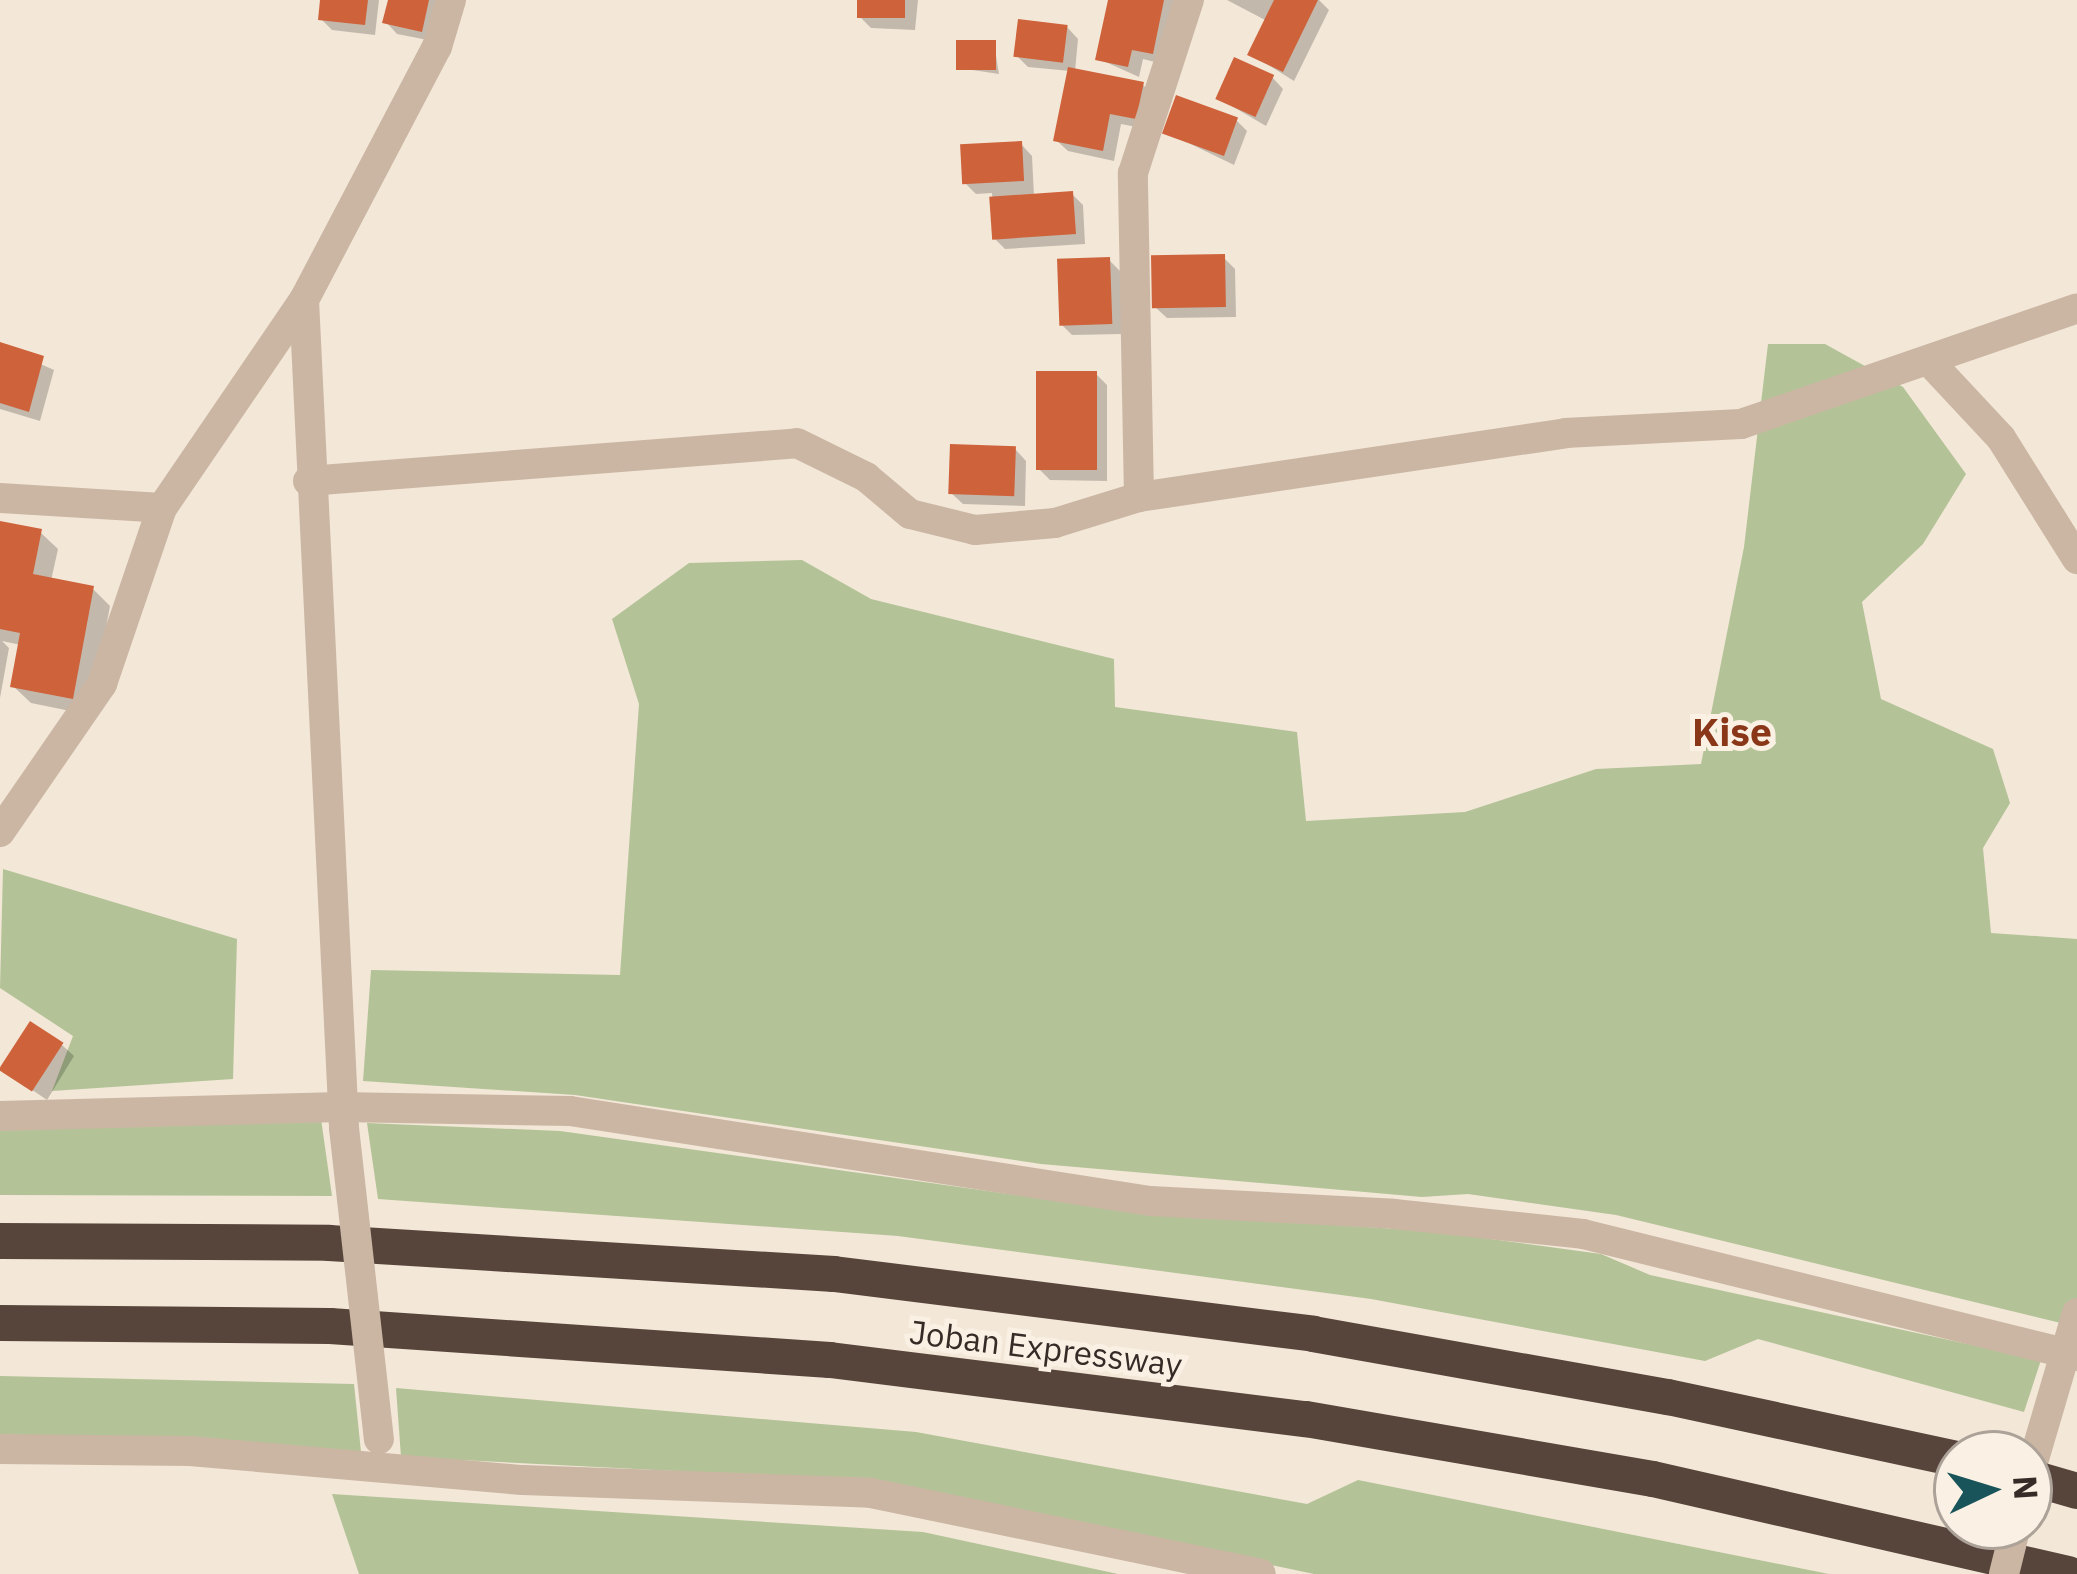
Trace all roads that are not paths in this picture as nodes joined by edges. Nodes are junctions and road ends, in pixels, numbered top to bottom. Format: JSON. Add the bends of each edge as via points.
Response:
{"nodes":[{"id":1,"x":451,"y":0,"type":"edge"},
{"id":2,"x":1189,"y":0,"type":"edge"},
{"id":3,"x":304,"y":300,"type":"junction"},
{"id":4,"x":2077,"y":308,"type":"edge"},
{"id":5,"x":1929,"y":361,"type":"junction"},
{"id":6,"x":308,"y":482,"type":"junction"},
{"id":7,"x":1139,"y":497,"type":"junction"},
{"id":8,"x":0,"y":498,"type":"edge"},
{"id":9,"x":162,"y":508,"type":"junction"},
{"id":10,"x":2077,"y":559,"type":"edge"},
{"id":11,"x":0,"y":832,"type":"edge"},
{"id":12,"x":0,"y":1115,"type":"edge"},
{"id":13,"x":342,"y":1117,"type":"junction"},
{"id":14,"x":0,"y":1241,"type":"edge"},
{"id":15,"x":2077,"y":1313,"type":"edge"},
{"id":16,"x":0,"y":1322,"type":"edge"},
{"id":17,"x":2065,"y":1358,"type":"edge"},
{"id":18,"x":2043,"y":1430,"type":"edge"},
{"id":19,"x":0,"y":1449,"type":"edge"},
{"id":20,"x":1933,"y":1454,"type":"edge"},
{"id":21,"x":381,"y":1471,"type":"junction"},
{"id":22,"x":1261,"y":1574,"type":"edge"},
{"id":23,"x":2068,"y":1574,"type":"edge"}],
"edges":[{"from":1,"to":3,"type":"street","via":[[437,47]]},
{"from":2,"to":7,"type":"street","via":[[1133,173]]},
{"from":3,"to":6,"type":"street"},
{"from":3,"to":9,"type":"street"},
{"from":4,"to":5,"type":"street"},
{"from":5,"to":7,"type":"street","via":[[1741,424],[1565,433]]},
{"from":5,"to":10,"type":"street","via":[[2001,438]]},
{"from":6,"to":7,"type":"street","via":[[797,443],[866,477],[910,514],[975,530],[1055,523]]},
{"from":6,"to":13,"type":"street"},
{"from":8,"to":9,"type":"street"},
{"from":9,"to":11,"type":"street","via":[[102,684]]},
{"from":12,"to":13,"type":"street"},
{"from":13,"to":17,"type":"street","via":[[570,1111],[1150,1201],[1583,1234]]},
{"from":13,"to":21,"type":"street","bridge":true},
{"from":14,"to":20,"type":"highway","name":"Joban Expressway","via":[[329,1243],[834,1274],[1312,1334],[1668,1396]]},
{"from":15,"to":17,"type":"street"},
{"from":16,"to":23,"type":"highway","name":"Joban Expressway","via":[[330,1326],[878,1366],[1306,1419],[1630,1475]]},
{"from":17,"to":18,"type":"street"},
{"from":19,"to":21,"type":"street","via":[[190,1451]]},
{"from":21,"to":22,"type":"street","via":[[871,1492]]}]}
